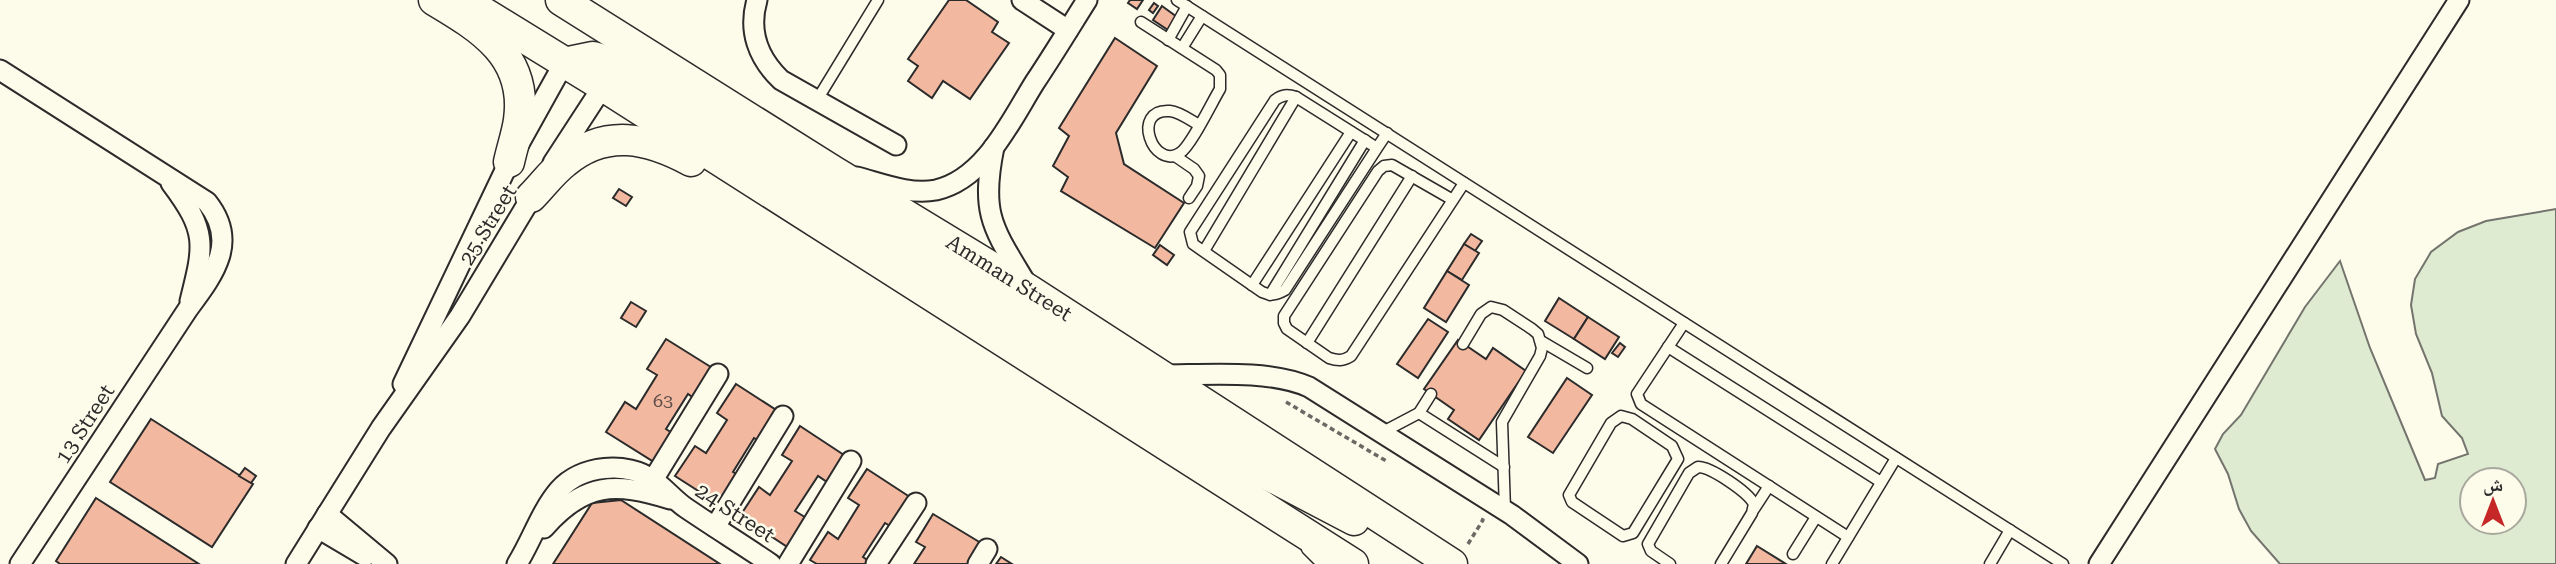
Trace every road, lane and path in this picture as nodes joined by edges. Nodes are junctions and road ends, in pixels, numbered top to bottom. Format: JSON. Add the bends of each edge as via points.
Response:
{"nodes":[{"id":1,"x":434,"y":0,"type":"edge"},
{"id":2,"x":463,"y":0,"type":"edge"},
{"id":3,"x":561,"y":0,"type":"edge"},
{"id":4,"x":757,"y":0,"type":"edge"},
{"id":5,"x":878,"y":0,"type":"edge"},
{"id":6,"x":1022,"y":0,"type":"edge"},
{"id":7,"x":1087,"y":0,"type":"edge"},
{"id":8,"x":2459,"y":0,"type":"edge"},
{"id":9,"x":1182,"y":3,"type":"edge"},
{"id":10,"x":1202,"y":16,"type":"junction"},
{"id":11,"x":1141,"y":22,"type":"dead end"},
{"id":12,"x":1069,"y":30,"type":"junction"},
{"id":13,"x":1168,"y":40,"type":"junction"},
{"id":14,"x":1182,"y":48,"type":"junction"},
{"id":15,"x":564,"y":63,"type":"junction"},
{"id":16,"x":618,"y":65,"type":"junction"},
{"id":17,"x":0,"y":70,"type":"edge"},
{"id":18,"x":1296,"y":97,"type":"junction"},
{"id":19,"x":817,"y":100,"type":"junction"},
{"id":20,"x":1199,"y":125,"type":"junction"},
{"id":21,"x":1352,"y":132,"type":"junction"},
{"id":22,"x":1387,"y":133,"type":"junction"},
{"id":23,"x":1364,"y":140,"type":"junction"},
{"id":24,"x":896,"y":145,"type":"dead end"},
{"id":25,"x":995,"y":146,"type":"junction"},
{"id":26,"x":1377,"y":148,"type":"junction"},
{"id":27,"x":1175,"y":156,"type":"junction"},
{"id":28,"x":509,"y":162,"type":"junction"},
{"id":29,"x":834,"y":171,"type":"junction"},
{"id":30,"x":1412,"y":176,"type":"junction"},
{"id":31,"x":1464,"y":183,"type":"junction"},
{"id":32,"x":531,"y":197,"type":"junction"},
{"id":33,"x":1189,"y":198,"type":"dead end"},
{"id":34,"x":1453,"y":200,"type":"junction"},
{"id":35,"x":803,"y":213,"type":"junction"},
{"id":36,"x":1204,"y":251,"type":"junction"},
{"id":37,"x":1252,"y":285,"type":"junction"},
{"id":38,"x":1029,"y":290,"type":"junction"},
{"id":39,"x":1270,"y":295,"type":"junction"},
{"id":40,"x":1684,"y":323,"type":"junction"},
{"id":41,"x":1541,"y":341,"type":"junction"},
{"id":42,"x":1307,"y":343,"type":"junction"},
{"id":43,"x":1463,"y":344,"type":"dead end"},
{"id":44,"x":1668,"y":347,"type":"junction"},
{"id":45,"x":1587,"y":368,"type":"dead end"},
{"id":46,"x":718,"y":374,"type":"dead end"},
{"id":47,"x":1160,"y":375,"type":"junction"},
{"id":48,"x":1431,"y":394,"type":"dead end"},
{"id":49,"x":1278,"y":397,"type":"dead end"},
{"id":50,"x":1419,"y":413,"type":"junction"},
{"id":51,"x":783,"y":416,"type":"dead end"},
{"id":52,"x":381,"y":428,"type":"junction"},
{"id":53,"x":1381,"y":433,"type":"junction"},
{"id":54,"x":1896,"y":458,"type":"junction"},
{"id":55,"x":851,"y":461,"type":"dead end"},
{"id":56,"x":1393,"y":466,"type":"dead end"},
{"id":57,"x":1504,"y":467,"type":"junction"},
{"id":58,"x":1667,"y":479,"type":"junction"},
{"id":59,"x":653,"y":480,"type":"junction"},
{"id":60,"x":1881,"y":482,"type":"junction"},
{"id":61,"x":1769,"y":486,"type":"junction"},
{"id":62,"x":1681,"y":487,"type":"junction"},
{"id":63,"x":674,"y":500,"type":"junction"},
{"id":64,"x":916,"y":503,"type":"dead end"},
{"id":65,"x":1264,"y":507,"type":"junction"},
{"id":66,"x":1754,"y":509,"type":"junction"},
{"id":67,"x":1505,"y":511,"type":"junction"},
{"id":68,"x":1816,"y":517,"type":"junction"},
{"id":69,"x":1483,"y":520,"type":"dead end"},
{"id":70,"x":322,"y":521,"type":"junction"},
{"id":71,"x":715,"y":527,"type":"junction"},
{"id":72,"x":2010,"y":530,"type":"junction"},
{"id":73,"x":1848,"y":537,"type":"junction"},
{"id":74,"x":531,"y":541,"type":"junction"},
{"id":75,"x":1793,"y":554,"type":"dead end"},
{"id":76,"x":1453,"y":559,"type":"edge"},
{"id":77,"x":20,"y":564,"type":"edge"},
{"id":78,"x":296,"y":564,"type":"edge"},
{"id":79,"x":380,"y":564,"type":"edge"},
{"id":80,"x":387,"y":564,"type":"edge"},
{"id":81,"x":517,"y":564,"type":"edge"},
{"id":82,"x":771,"y":564,"type":"edge"},
{"id":83,"x":788,"y":564,"type":"edge"},
{"id":84,"x":876,"y":564,"type":"edge"},
{"id":85,"x":1322,"y":564,"type":"edge"},
{"id":86,"x":1353,"y":564,"type":"edge"},
{"id":87,"x":1578,"y":564,"type":"edge"},
{"id":88,"x":1670,"y":564,"type":"edge"},
{"id":89,"x":1721,"y":564,"type":"edge"},
{"id":90,"x":1832,"y":564,"type":"edge"},
{"id":91,"x":1990,"y":564,"type":"edge"},
{"id":92,"x":2063,"y":564,"type":"edge"},
{"id":93,"x":2099,"y":564,"type":"edge"}],
"edges":[{"from":1,"to":28,"type":"main road","via":[[489,35],[516,77],[520,105]]},
{"from":2,"to":15,"type":"main road"},
{"from":3,"to":16,"type":"main road","name":"Amman Street"},
{"from":4,"to":19,"type":"street","via":[[753,25],[761,56],[781,80]]},
{"from":5,"to":19,"type":"lane"},
{"from":6,"to":12,"type":"street"},
{"from":7,"to":12,"type":"street"},
{"from":8,"to":93,"type":"street"},
{"from":9,"to":10,"type":"lane"},
{"from":9,"to":13,"type":"lane"},
{"from":10,"to":14,"type":"lane"},
{"from":10,"to":22,"type":"lane"},
{"from":11,"to":13,"type":"lane"},
{"from":12,"to":25,"type":"street"},
{"from":13,"to":14,"type":"lane"},
{"from":14,"to":20,"type":"lane","via":[[1220,75],[1220,89]]},
{"from":15,"to":16,"type":"main road","via":[[593,57]]},
{"from":15,"to":28,"type":"street","name":"25 Street"},
{"from":16,"to":29,"type":"main road","name":"Amman Street"},
{"from":16,"to":32,"type":"street","name":"25 Street"},
{"from":16,"to":35,"type":"main road","name":"Amman Street"},
{"from":16,"to":76,"type":"main road","via":[[1253,467],[1368,527]]},
{"from":17,"to":77,"type":"street","name":"13 Street","via":[[165,176],[194,214],[201,242],[188,309]]},
{"from":18,"to":21,"type":"lane"},
{"from":18,"to":36,"type":"lane"},
{"from":18,"to":36,"type":"lane","via":[[1289,94],[1275,100],[1190,232],[1193,244]]},
{"from":19,"to":24,"type":"street"},
{"from":20,"to":27,"type":"lane","via":[[1183,152]]},
{"from":20,"to":27,"type":"lane","via":[[1168,110],[1150,121],[1150,143]]},
{"from":21,"to":23,"type":"lane"},
{"from":21,"to":37,"type":"lane"},
{"from":22,"to":26,"type":"lane"},
{"from":22,"to":31,"type":"lane"},
{"from":23,"to":26,"type":"lane"},
{"from":23,"to":39,"type":"lane"},
{"from":25,"to":29,"type":"street","via":[[964,177],[937,190],[908,191]]},
{"from":25,"to":38,"type":"street","via":[[987,188],[990,215]]},
{"from":26,"to":39,"type":"lane","via":[[1284,290]]},
{"from":27,"to":33,"type":"lane","via":[[1199,176]]},
{"from":28,"to":52,"type":"street","name":"25 Street"},
{"from":29,"to":38,"type":"main road","name":"Amman Street"},
{"from":30,"to":34,"type":"lane"},
{"from":30,"to":42,"type":"lane"},
{"from":30,"to":42,"type":"lane","via":[[1392,165],[1378,171],[1284,317],[1287,329]]},
{"from":31,"to":34,"type":"lane"},
{"from":31,"to":40,"type":"lane"},
{"from":32,"to":35,"type":"main road","via":[[579,152],[631,139],[662,146],[755,197]]},
{"from":32,"to":52,"type":"street","name":"25 Street","via":[[460,316]]},
{"from":34,"to":42,"type":"lane","via":[[1351,356],[1336,361]]},
{"from":35,"to":65,"type":"main road","name":"Amman Street"},
{"from":36,"to":37,"type":"lane"},
{"from":37,"to":39,"type":"lane"},
{"from":38,"to":47,"type":"main road","name":"Amman Street"},
{"from":40,"to":44,"type":"lane"},
{"from":40,"to":54,"type":"lane"},
{"from":41,"to":43,"type":"lane","via":[[1532,329],[1491,307],[1481,314]]},
{"from":41,"to":45,"type":"lane"},
{"from":41,"to":57,"type":"lane","via":[[1540,356],[1502,422]]},
{"from":44,"to":60,"type":"lane"},
{"from":44,"to":61,"type":"lane","via":[[1637,400]]},
{"from":46,"to":59,"type":"street"},
{"from":47,"to":53,"type":"street","via":[[1295,380]]},
{"from":47,"to":76,"type":"main road","name":"Amman Street"},
{"from":48,"to":50,"type":"lane"},
{"from":49,"to":56,"type":"path"},
{"from":50,"to":53,"type":"lane"},
{"from":50,"to":57,"type":"lane"},
{"from":51,"to":71,"type":"street"},
{"from":52,"to":70,"type":"street","name":"25 Street"},
{"from":53,"to":67,"type":"street"},
{"from":54,"to":60,"type":"lane"},
{"from":54,"to":72,"type":"lane"},
{"from":55,"to":83,"type":"street"},
{"from":57,"to":67,"type":"lane"},
{"from":58,"to":58,"type":"lane","via":[[1678,459],[1675,450],[1621,416],[1611,423],[1570,491],[1570,499],[1619,534],[1629,535]]},
{"from":58,"to":62,"type":"lane"},
{"from":59,"to":63,"type":"street","name":"24 Street"},
{"from":59,"to":74,"type":"street","name":"24 Street","via":[[635,471],[609,467],[583,473],[561,487]]},
{"from":60,"to":73,"type":"lane"},
{"from":61,"to":66,"type":"lane"},
{"from":61,"to":68,"type":"lane"},
{"from":62,"to":66,"type":"lane","via":[[1693,469],[1704,467],[1749,496]]},
{"from":62,"to":88,"type":"lane","via":[[1648,544]]},
{"from":63,"to":71,"type":"street","name":"24 Street"},
{"from":63,"to":74,"type":"street","name":"24 Street","via":[[627,488],[589,493],[556,514]]},
{"from":64,"to":84,"type":"street"},
{"from":65,"to":85,"type":"lane"},
{"from":65,"to":86,"type":"main road","name":"Amman Street"},
{"from":66,"to":89,"type":"lane"},
{"from":67,"to":87,"type":"street"},
{"from":68,"to":73,"type":"lane"},
{"from":68,"to":75,"type":"lane"},
{"from":69,"to":76,"type":"path"},
{"from":70,"to":78,"type":"street","name":"25 Street"},
{"from":70,"to":79,"type":"street"},
{"from":70,"to":80,"type":"street"},
{"from":71,"to":82,"type":"street","name":"24 Street"},
{"from":72,"to":91,"type":"lane"},
{"from":72,"to":92,"type":"lane"},
{"from":73,"to":90,"type":"lane"},
{"from":74,"to":81,"type":"street","name":"24 Street"}]}
